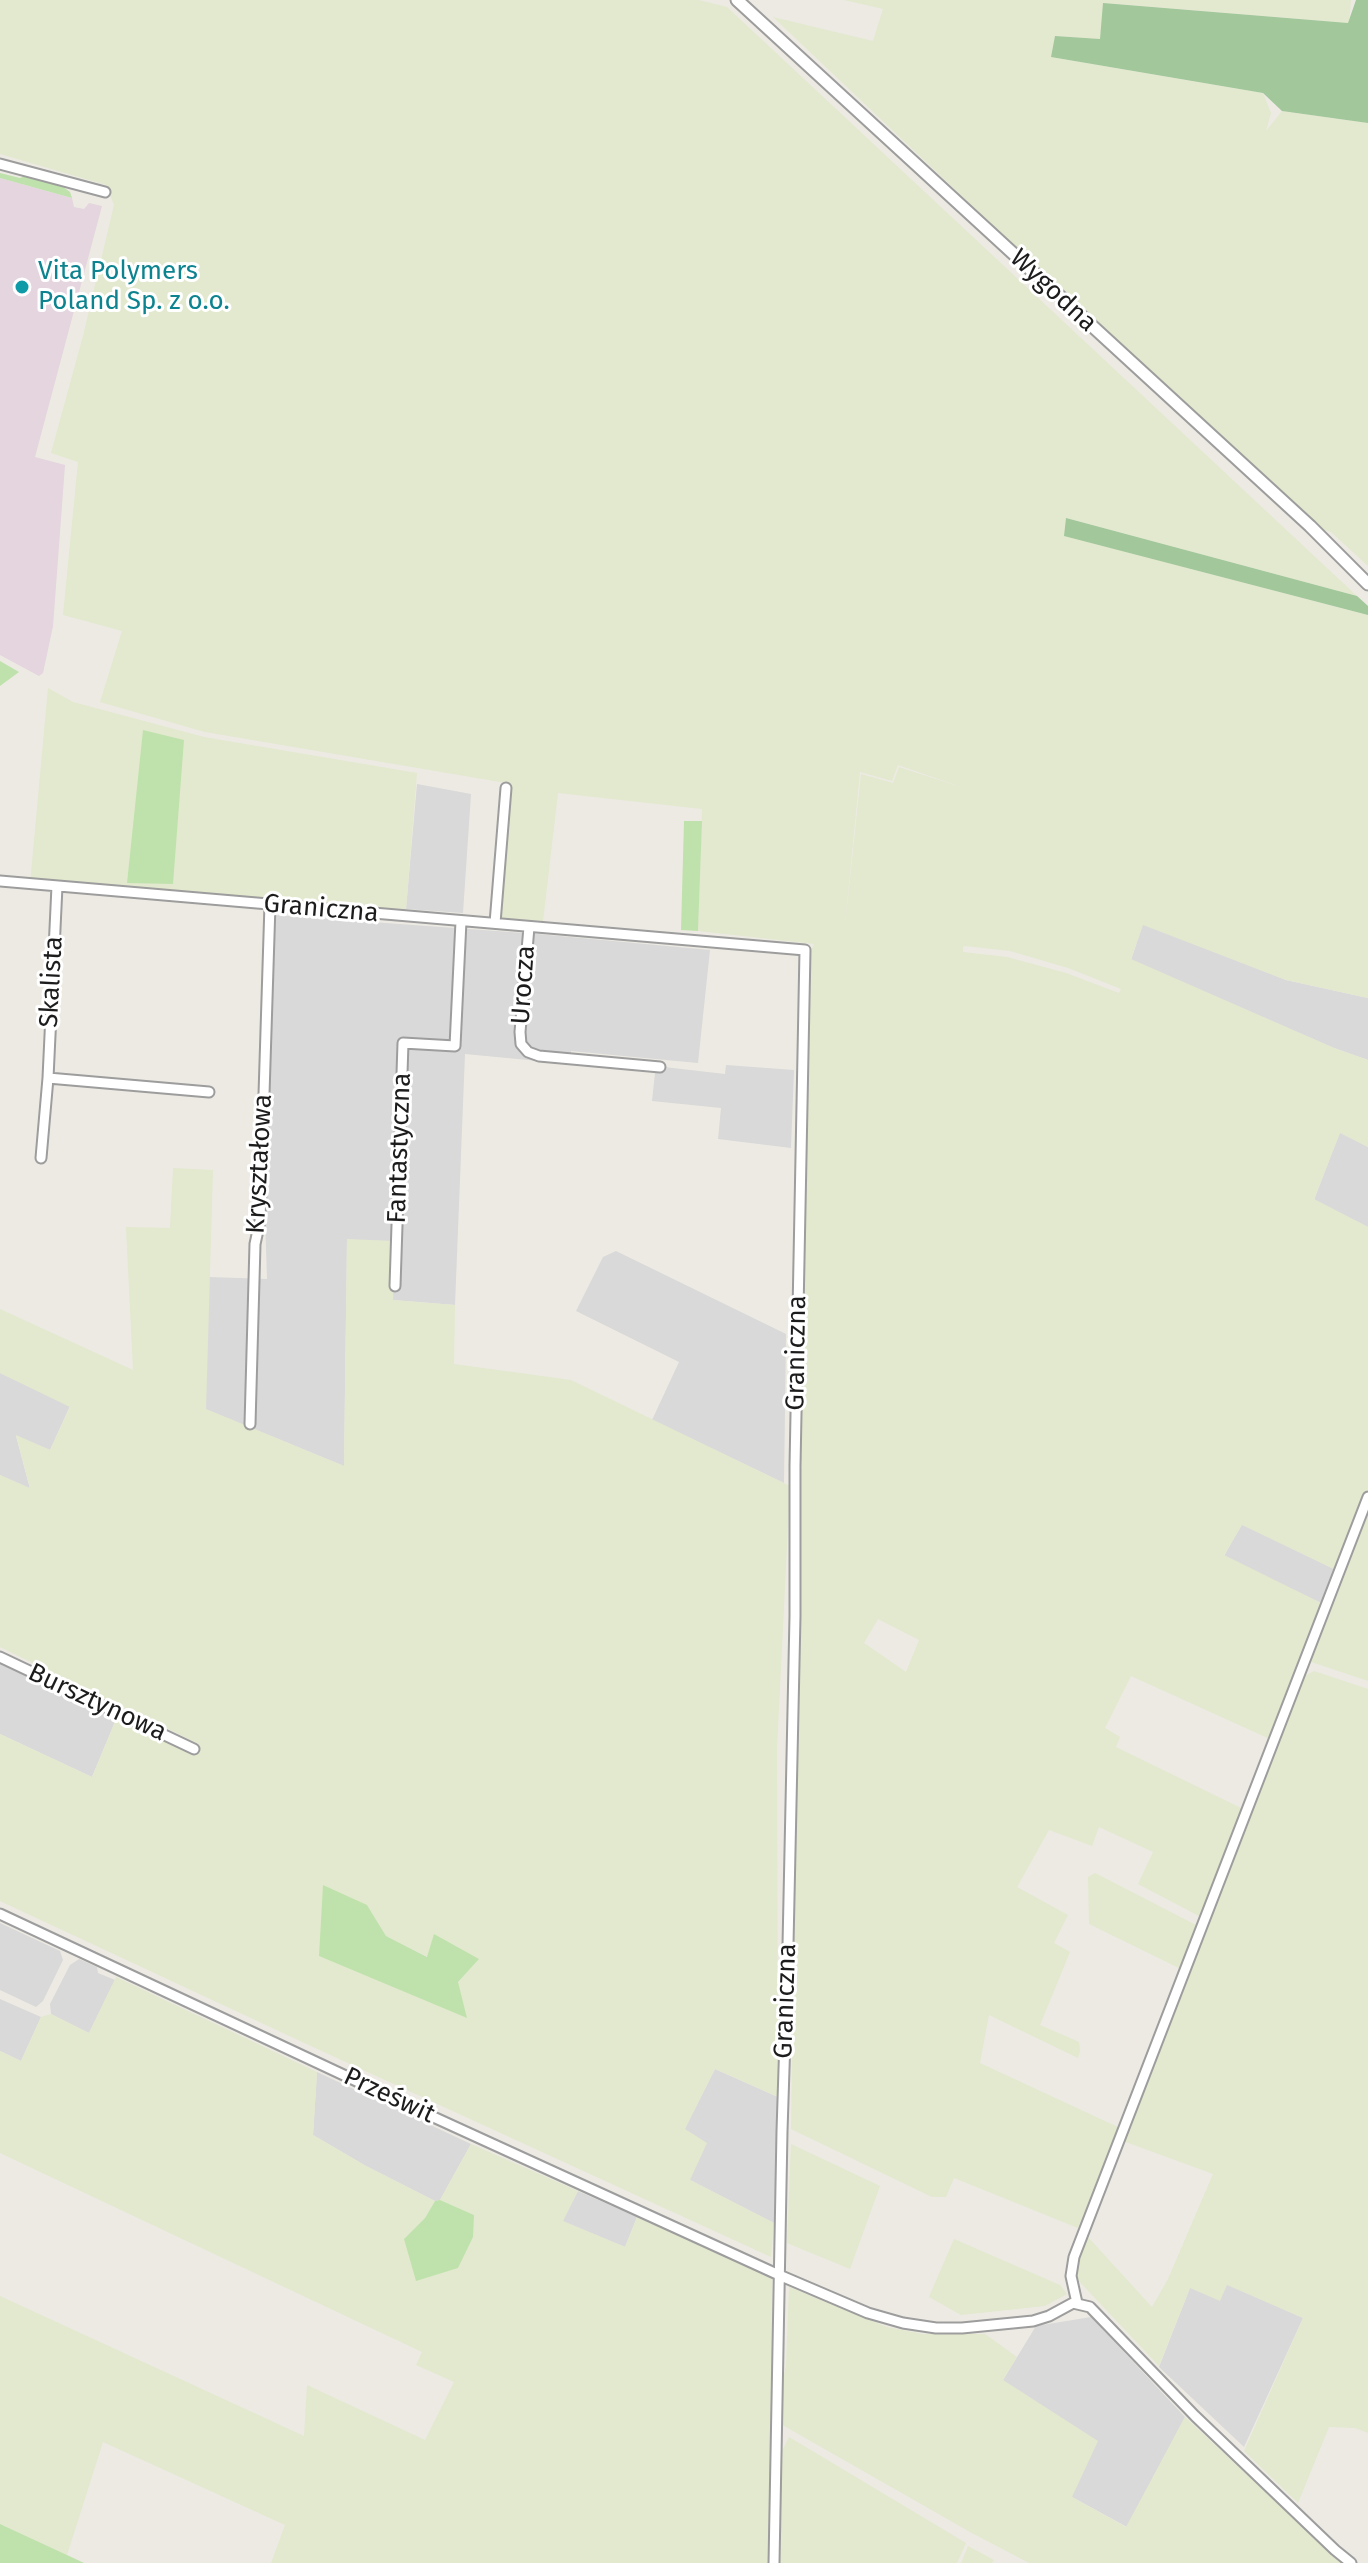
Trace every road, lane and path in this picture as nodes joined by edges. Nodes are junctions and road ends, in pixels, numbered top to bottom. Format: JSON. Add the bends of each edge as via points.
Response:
{"nodes":[{"id":1,"x":737,"y":0,"type":"edge"},
{"id":2,"x":0,"y":164,"type":"edge"},
{"id":3,"x":105,"y":192,"type":"dead end"},
{"id":4,"x":1368,"y":584,"type":"edge"},
{"id":5,"x":506,"y":788,"type":"dead end"},
{"id":6,"x":0,"y":881,"type":"edge"},
{"id":7,"x":57,"y":886,"type":"junction"},
{"id":8,"x":270,"y":904,"type":"junction"},
{"id":9,"x":461,"y":921,"type":"junction"},
{"id":10,"x":495,"y":923,"type":"junction"},
{"id":11,"x":529,"y":927,"type":"junction"},
{"id":12,"x":660,"y":1067,"type":"dead end"},
{"id":13,"x":48,"y":1078,"type":"junction"},
{"id":14,"x":209,"y":1092,"type":"dead end"},
{"id":15,"x":41,"y":1158,"type":"dead end"},
{"id":16,"x":395,"y":1286,"type":"dead end"},
{"id":17,"x":250,"y":1424,"type":"dead end"},
{"id":18,"x":1368,"y":1497,"type":"edge"},
{"id":19,"x":0,"y":1657,"type":"edge"},
{"id":20,"x":194,"y":1749,"type":"dead end"},
{"id":21,"x":0,"y":1914,"type":"edge"},
{"id":22,"x":779,"y":2275,"type":"junction"},
{"id":23,"x":1077,"y":2303,"type":"junction"},
{"id":24,"x":774,"y":2563,"type":"edge"},
{"id":25,"x":1351,"y":2563,"type":"edge"}],
"edges":[{"from":1,"to":4,"type":"street","name":"Wygodna"},
{"from":2,"to":3,"type":"street"},
{"from":5,"to":10,"type":"street"},
{"from":6,"to":7,"type":"street","name":"Graniczna"},
{"from":7,"to":8,"type":"street","name":"Graniczna"},
{"from":7,"to":13,"type":"street","name":"Skalista"},
{"from":8,"to":9,"type":"street","name":"Graniczna"},
{"from":8,"to":17,"type":"street","name":"Kryształowa"},
{"from":9,"to":10,"type":"street","name":"Graniczna"},
{"from":9,"to":16,"type":"street","name":"Fantastyczna","via":[[455,1046],[403,1043]]},
{"from":10,"to":11,"type":"street","name":"Graniczna"},
{"from":11,"to":12,"type":"street","name":"Urocza","via":[[521,1044],[528,1052]]},
{"from":11,"to":22,"type":"street","name":"Graniczna","via":[[805,950]]},
{"from":13,"to":14,"type":"street"},
{"from":13,"to":15,"type":"street","name":"Skalista"},
{"from":18,"to":23,"type":"street","via":[[1074,2257],[1071,2276]]},
{"from":19,"to":20,"type":"street","name":"Bursztynowa"},
{"from":21,"to":22,"type":"street","name":"Prześwit"},
{"from":22,"to":23,"type":"street","name":"Prześwit","via":[[880,2317],[936,2328],[1033,2321]]},
{"from":22,"to":24,"type":"street","name":"Graniczna"},
{"from":23,"to":25,"type":"street","via":[[1095,2311],[1195,2416]]}]}
